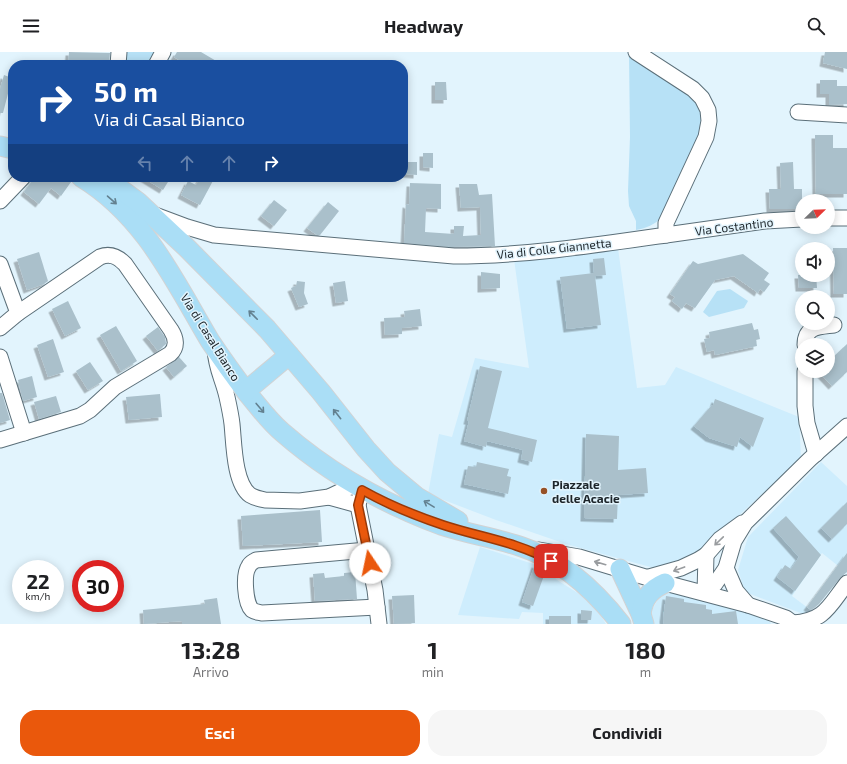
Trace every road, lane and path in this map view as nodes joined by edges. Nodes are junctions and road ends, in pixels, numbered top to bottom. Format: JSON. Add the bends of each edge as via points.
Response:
{"nodes":[{"id":1,"x":636,"y":52,"type":"edge"},
{"id":2,"x":798,"y":112,"type":"dead end"},
{"id":3,"x":847,"y":115,"type":"edge"},
{"id":4,"x":18,"y":182,"type":"edge"},
{"id":5,"x":88,"y":182,"type":"edge"},
{"id":6,"x":111,"y":182,"type":"edge"},
{"id":7,"x":0,"y":201,"type":"edge"},
{"id":8,"x":149,"y":212,"type":"junction"},
{"id":9,"x":835,"y":218,"type":"edge"},
{"id":10,"x":847,"y":218,"type":"edge"},
{"id":11,"x":795,"y":219,"type":"edge"},
{"id":12,"x":214,"y":234,"type":"junction"},
{"id":13,"x":666,"y":235,"type":"junction"},
{"id":14,"x":201,"y":263,"type":"junction"},
{"id":15,"x":0,"y":264,"type":"edge"},
{"id":16,"x":18,"y":313,"type":"junction"},
{"id":17,"x":0,"y":328,"type":"edge"},
{"id":18,"x":812,"y":330,"type":"edge"},
{"id":19,"x":806,"y":338,"type":"edge"},
{"id":20,"x":215,"y":348,"type":"junction"},
{"id":21,"x":289,"y":355,"type":"junction"},
{"id":22,"x":0,"y":357,"type":"edge"},
{"id":23,"x":805,"y":378,"type":"edge"},
{"id":24,"x":246,"y":391,"type":"junction"},
{"id":25,"x":847,"y":426,"type":"edge"},
{"id":26,"x":24,"y":433,"type":"junction"},
{"id":27,"x":0,"y":440,"type":"edge"},
{"id":28,"x":816,"y":454,"type":"junction"},
{"id":29,"x":358,"y":493,"type":"junction"},
{"id":30,"x":329,"y":498,"type":"junction"},
{"id":31,"x":755,"y":513,"type":"junction"},
{"id":32,"x":487,"y":538,"type":"junction"},
{"id":33,"x":522,"y":547,"type":"junction"},
{"id":34,"x":367,"y":550,"type":"junction"},
{"id":35,"x":706,"y":555,"type":"junction"},
{"id":36,"x":726,"y":568,"type":"junction"},
{"id":37,"x":620,"y":569,"type":"junction"},
{"id":38,"x":657,"y":580,"type":"junction"},
{"id":39,"x":847,"y":583,"type":"edge"},
{"id":40,"x":705,"y":593,"type":"junction"},
{"id":41,"x":748,"y":605,"type":"junction"},
{"id":42,"x":377,"y":607,"type":"junction"},
{"id":43,"x":825,"y":618,"type":"edge"},
{"id":44,"x":643,"y":619,"type":"edge"},
{"id":45,"x":787,"y":622,"type":"edge"},
{"id":46,"x":379,"y":624,"type":"edge"},
{"id":47,"x":621,"y":624,"type":"edge"}],
"edges":[{"from":1,"to":13,"type":"street","via":[[693,89],[702,98],[708,110],[706,137],[666,223]]},
{"from":2,"to":3,"type":"street"},
{"from":4,"to":7,"type":"street"},
{"from":5,"to":20,"type":"main road","name":"Via di Casal Bianco","one_way":true,"via":[[122,208],[146,236],[167,266]]},
{"from":6,"to":8,"type":"main road","name":"Via di Casal Bianco"},
{"from":8,"to":12,"type":"street","name":"Via di Colle Giannetta","via":[[187,227]]},
{"from":8,"to":14,"type":"main road","name":"Via di Casal Bianco"},
{"from":9,"to":10,"type":"street"},
{"from":11,"to":13,"type":"street","name":"Via Costantino"},
{"from":12,"to":13,"type":"street","name":"Via di Colle Giannetta","via":[[454,256],[580,248]]},
{"from":12,"to":14,"type":"street","name":"Via di Colle Giannetta","via":[[193,239],[192,246]]},
{"from":21,"to":14,"type":"main road","name":"Via di Casal Bianco","one_way":true},
{"from":15,"to":16,"type":"street"},
{"from":16,"to":17,"type":"street"},
{"from":16,"to":26,"type":"street","via":[[106,255],[119,258],[175,336],[175,346],[170,354],[116,387],[84,414]]},
{"from":18,"to":19,"type":"street"},
{"from":20,"to":24,"type":"main road","name":"Via di Casal Bianco"},
{"from":20,"to":30,"type":"street","via":[[216,362],[230,416],[235,460],[247,492],[259,499],[283,501]]},
{"from":21,"to":24,"type":"main road"},
{"from":32,"to":21,"type":"main road","name":"Via di Casal Bianco","one_way":true,"via":[[417,497],[387,472]]},
{"from":22,"to":26,"type":"street"},
{"from":23,"to":28,"type":"street","via":[[807,423]]},
{"from":24,"to":29,"type":"main road","name":"Via di Casal Bianco","one_way":true,"via":[[272,423]]},
{"from":25,"to":28,"type":"street"},
{"from":26,"to":27,"type":"street"},
{"from":28,"to":31,"type":"street"},
{"from":29,"to":30,"type":"street"},
{"from":29,"to":30,"type":"street"},
{"from":29,"to":32,"type":"main road","name":"Via di Casal Bianco"},
{"from":29,"to":34,"type":"street"},
{"from":31,"to":35,"type":"street","one_way":true,"via":[[723,537]]},
{"from":31,"to":36,"type":"street","via":[[732,545]]},
{"from":32,"to":33,"type":"main road","name":"Via di Casal Bianco"},
{"from":37,"to":33,"type":"street","one_way":true,"via":[[579,557]]},
{"from":33,"to":47,"type":"main road","name":"Via di Casal Bianco","via":[[545,557],[579,580]]},
{"from":34,"to":42,"type":"street"},
{"from":34,"to":42,"type":"street","via":[[256,560],[246,571],[247,598],[252,609],[262,613]]},
{"from":35,"to":38,"type":"street","one_way":true},
{"from":35,"to":40,"type":"street"},
{"from":36,"to":40,"type":"street"},
{"from":36,"to":41,"type":"street","via":[[736,591]]},
{"from":37,"to":38,"type":"street"},
{"from":37,"to":44,"type":"main road"},
{"from":38,"to":40,"type":"street"},
{"from":38,"to":44,"type":"main road","via":[[645,600]]},
{"from":39,"to":43,"type":"street"},
{"from":40,"to":41,"type":"street"},
{"from":41,"to":45,"type":"street"},
{"from":42,"to":46,"type":"street"},
{"from":43,"to":45,"type":"street"}]}
